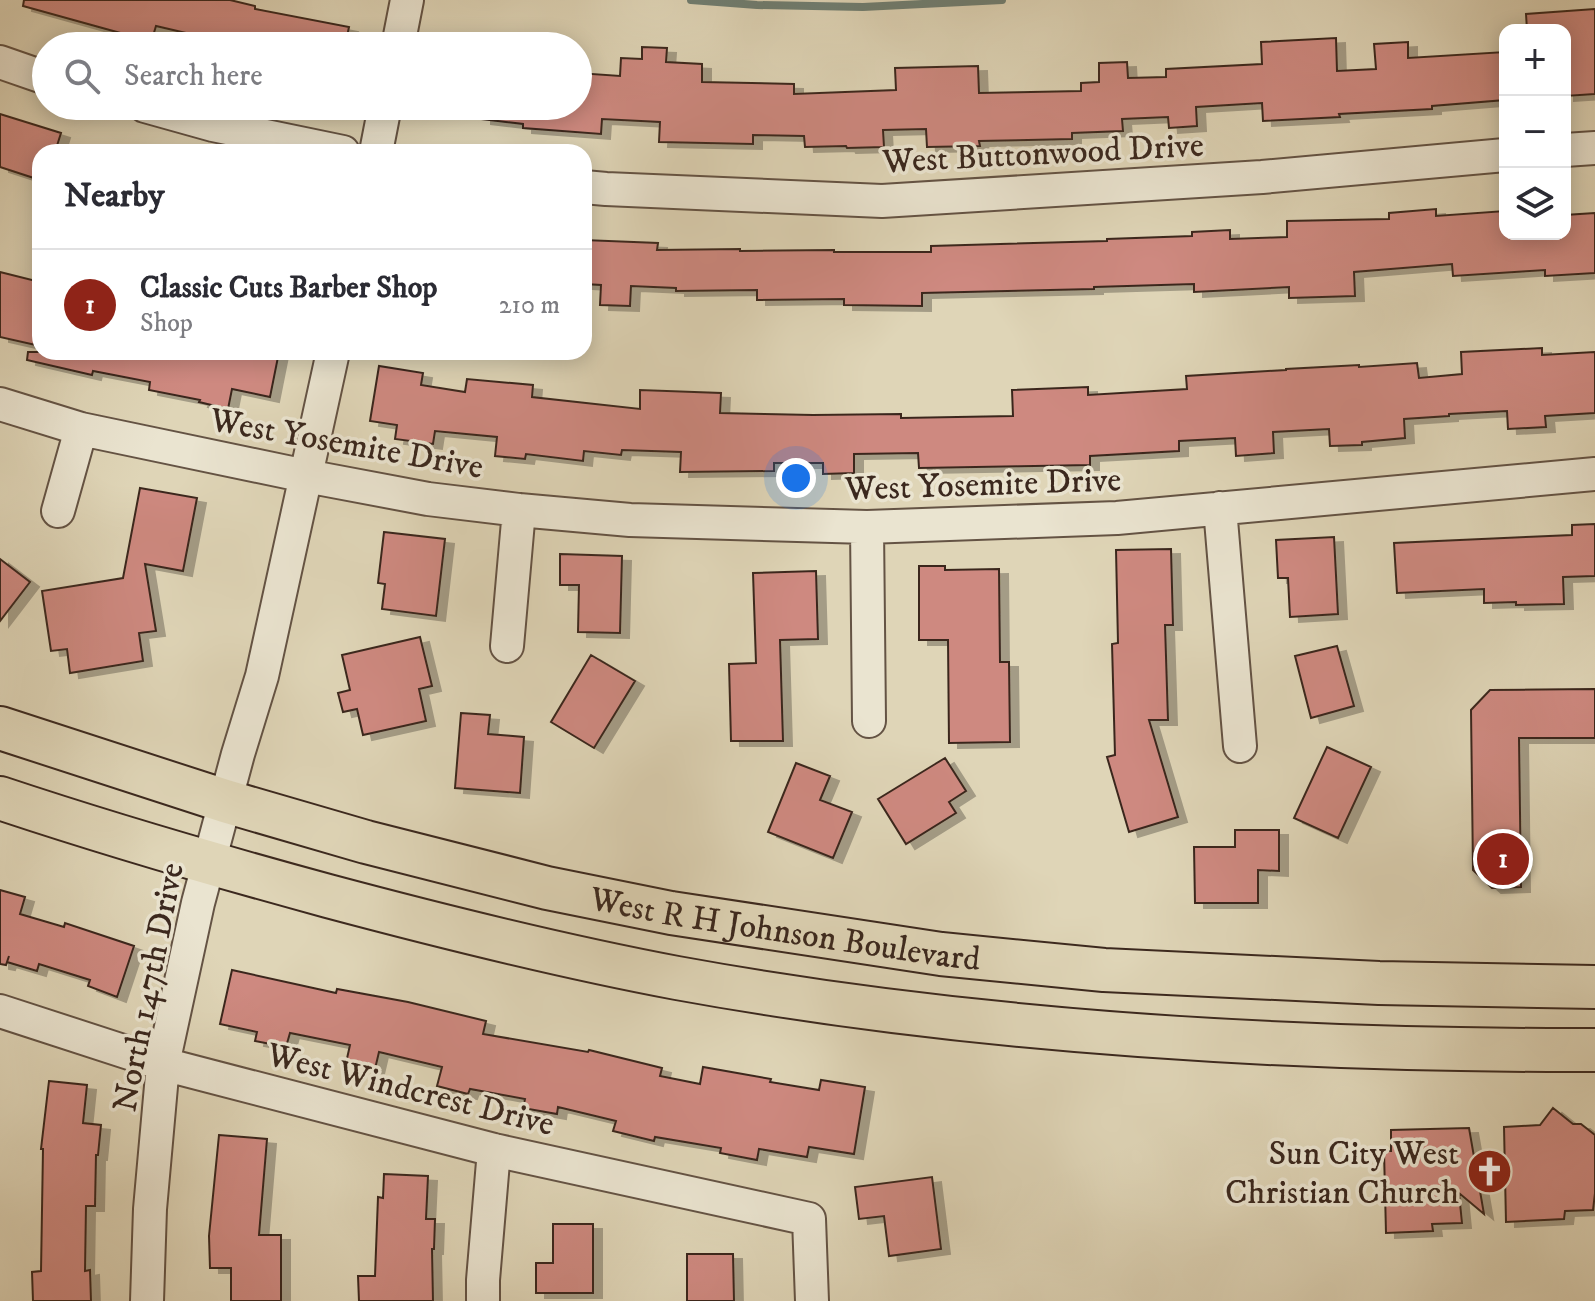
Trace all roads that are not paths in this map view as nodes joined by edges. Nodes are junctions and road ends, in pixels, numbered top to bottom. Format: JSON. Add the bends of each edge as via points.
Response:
{"nodes":[{"id":1,"x":407,"y":0,"type":"edge"},
{"id":2,"x":401,"y":32,"type":"edge"},
{"id":3,"x":0,"y":62,"type":"edge"},
{"id":4,"x":32,"y":74,"type":"edge"},
{"id":5,"x":195,"y":120,"type":"edge"},
{"id":6,"x":382,"y":120,"type":"edge"},
{"id":7,"x":304,"y":144,"type":"edge"},
{"id":8,"x":378,"y":144,"type":"edge"},
{"id":9,"x":1595,"y":148,"type":"edge"},
{"id":10,"x":1571,"y":150,"type":"edge"},
{"id":11,"x":1499,"y":156,"type":"edge"},
{"id":12,"x":592,"y":188,"type":"edge"},
{"id":13,"x":331,"y":360,"type":"edge"},
{"id":14,"x":0,"y":404,"type":"edge"},
{"id":15,"x":81,"y":429,"type":"junction"},
{"id":16,"x":1595,"y":474,"type":"edge"},
{"id":17,"x":306,"y":476,"type":"junction"},
{"id":18,"x":1220,"y":508,"type":"junction"},
{"id":19,"x":519,"y":510,"type":"junction"},
{"id":20,"x":58,"y":511,"type":"dead end"},
{"id":21,"x":867,"y":527,"type":"junction"},
{"id":22,"x":507,"y":646,"type":"dead end"},
{"id":23,"x":869,"y":721,"type":"dead end"},
{"id":24,"x":0,"y":728,"type":"edge"},
{"id":25,"x":1240,"y":746,"type":"dead end"},
{"id":26,"x":0,"y":798,"type":"edge"},
{"id":27,"x":217,"y":832,"type":"junction"},
{"id":28,"x":1595,"y":987,"type":"edge"},
{"id":29,"x":0,"y":1011,"type":"edge"},
{"id":30,"x":1595,"y":1050,"type":"edge"},
{"id":31,"x":163,"y":1064,"type":"junction"},
{"id":32,"x":494,"y":1150,"type":"junction"},
{"id":33,"x":147,"y":1301,"type":"edge"},
{"id":34,"x":483,"y":1301,"type":"edge"},
{"id":35,"x":812,"y":1301,"type":"edge"}],
"edges":[{"from":1,"to":2,"type":"street"},
{"from":3,"to":4,"type":"street"},
{"from":5,"to":7,"type":"street"},
{"from":6,"to":8,"type":"street"},
{"from":9,"to":10,"type":"street"},
{"from":11,"to":12,"type":"street","name":"West Buttonwood Drive","via":[[882,201]]},
{"from":13,"to":17,"type":"street","name":"North 147th Drive"},
{"from":14,"to":15,"type":"street","name":"West Yosemite Drive"},
{"from":15,"to":17,"type":"street","name":"West Yosemite Drive"},
{"from":15,"to":20,"type":"street"},
{"from":16,"to":18,"type":"street","name":"West Yosemite Drive"},
{"from":17,"to":19,"type":"street","name":"West Yosemite Drive"},
{"from":17,"to":27,"type":"street","name":"North 147th Drive","via":[[262,676]]},
{"from":18,"to":21,"type":"street","name":"West Yosemite Drive","via":[[1102,519]]},
{"from":18,"to":25,"type":"street"},
{"from":19,"to":21,"type":"street","name":"West Yosemite Drive","via":[[630,520]]},
{"from":19,"to":22,"type":"street"},
{"from":21,"to":23,"type":"street"},
{"from":24,"to":27,"type":"main road","name":"West R H Johnson Boulevard"},
{"from":26,"to":27,"type":"main road","name":"West R H Johnson Boulevard"},
{"from":27,"to":28,"type":"main road","name":"West R H Johnson Boulevard","via":[[366,842],[671,913],[941,954],[1207,976]]},
{"from":27,"to":30,"type":"main road","name":"West R H Johnson Boulevard","via":[[467,932],[789,996],[1148,1036]]},
{"from":27,"to":31,"type":"street","name":"North 147th Drive"},
{"from":29,"to":31,"type":"street","name":"West Windcrest Drive"},
{"from":31,"to":32,"type":"street","name":"West Windcrest Drive"},
{"from":31,"to":33,"type":"street","name":"North 147th Drive"},
{"from":32,"to":34,"type":"street"},
{"from":32,"to":35,"type":"street","name":"West Windcrest Drive","via":[[809,1219]]}]}
